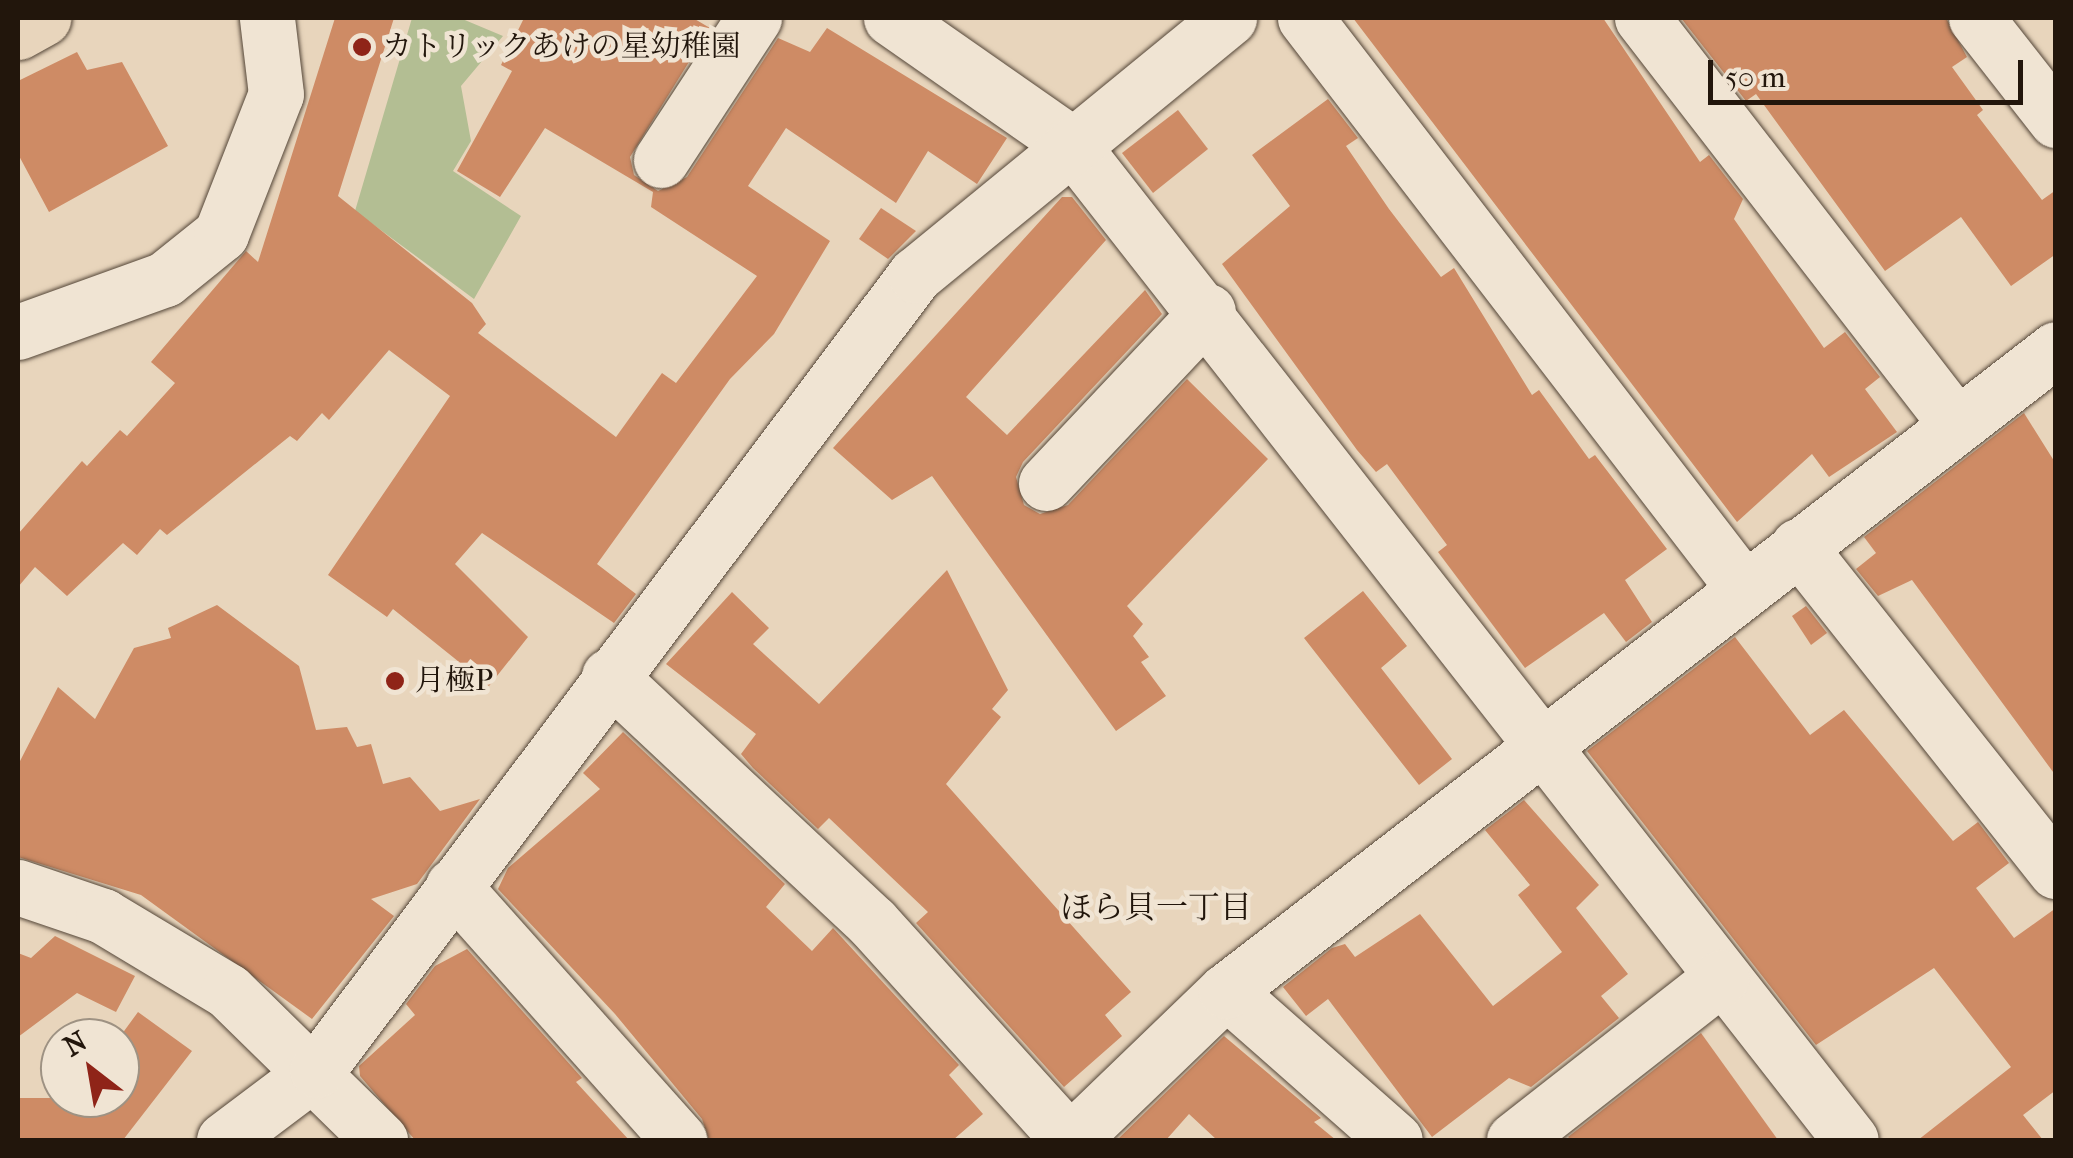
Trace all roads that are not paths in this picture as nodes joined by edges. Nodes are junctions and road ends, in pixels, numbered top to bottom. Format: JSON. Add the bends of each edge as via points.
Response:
{"nodes":[{"id":1,"x":43,"y":18,"type":"edge"},
{"id":2,"x":266,"y":18,"type":"edge"},
{"id":3,"x":754,"y":18,"type":"edge"},
{"id":4,"x":891,"y":18,"type":"edge"},
{"id":5,"x":1229,"y":18,"type":"edge"},
{"id":6,"x":1305,"y":18,"type":"edge"},
{"id":7,"x":1642,"y":18,"type":"edge"},
{"id":8,"x":1976,"y":18,"type":"edge"},
{"id":9,"x":18,"y":32,"type":"edge"},
{"id":10,"x":2056,"y":120,"type":"edge"},
{"id":11,"x":1070,"y":143,"type":"junction"},
{"id":12,"x":661,"y":160,"type":"dead end"},
{"id":13,"x":1208,"y":311,"type":"junction"},
{"id":14,"x":18,"y":332,"type":"edge"},
{"id":15,"x":2054,"y":352,"type":"edge"},
{"id":16,"x":1956,"y":424,"type":"junction"},
{"id":17,"x":1046,"y":483,"type":"dead end"},
{"id":18,"x":1798,"y":546,"type":"junction"},
{"id":19,"x":1742,"y":586,"type":"junction"},
{"id":20,"x":609,"y":676,"type":"junction"},
{"id":21,"x":1541,"y":746,"type":"junction"},
{"id":22,"x":2056,"y":871,"type":"edge"},
{"id":23,"x":452,"y":886,"type":"junction"},
{"id":24,"x":18,"y":887,"type":"edge"},
{"id":25,"x":1722,"y":977,"type":"junction"},
{"id":26,"x":1226,"y":991,"type":"junction"},
{"id":27,"x":317,"y":1070,"type":"junction"},
{"id":28,"x":224,"y":1140,"type":"edge"},
{"id":29,"x":380,"y":1140,"type":"edge"},
{"id":30,"x":679,"y":1140,"type":"edge"},
{"id":31,"x":1070,"y":1140,"type":"edge"},
{"id":32,"x":1395,"y":1140,"type":"edge"},
{"id":33,"x":1514,"y":1140,"type":"edge"},
{"id":34,"x":1851,"y":1140,"type":"edge"}],
"edges":[{"from":1,"to":9,"type":"main road"},
{"from":2,"to":14,"type":"street","via":[[276,94],[221,234],[165,279]]},
{"from":3,"to":12,"type":"street"},
{"from":4,"to":11,"type":"street"},
{"from":5,"to":11,"type":"street"},
{"from":6,"to":19,"type":"street"},
{"from":7,"to":16,"type":"street"},
{"from":8,"to":10,"type":"street"},
{"from":11,"to":13,"type":"street"},
{"from":11,"to":20,"type":"street","via":[[915,275]]},
{"from":13,"to":17,"type":"street"},
{"from":13,"to":21,"type":"street"},
{"from":15,"to":16,"type":"street"},
{"from":16,"to":18,"type":"street"},
{"from":18,"to":19,"type":"street"},
{"from":18,"to":22,"type":"street"},
{"from":19,"to":21,"type":"street"},
{"from":20,"to":23,"type":"street"},
{"from":20,"to":31,"type":"street","via":[[872,922]]},
{"from":21,"to":25,"type":"street"},
{"from":21,"to":26,"type":"street"},
{"from":23,"to":27,"type":"street"},
{"from":23,"to":30,"type":"street"},
{"from":24,"to":27,"type":"street","via":[[175,955]]},
{"from":25,"to":33,"type":"street"},
{"from":25,"to":34,"type":"street"},
{"from":26,"to":31,"type":"street"},
{"from":26,"to":32,"type":"street"},
{"from":27,"to":28,"type":"street"},
{"from":27,"to":29,"type":"street"}]}
